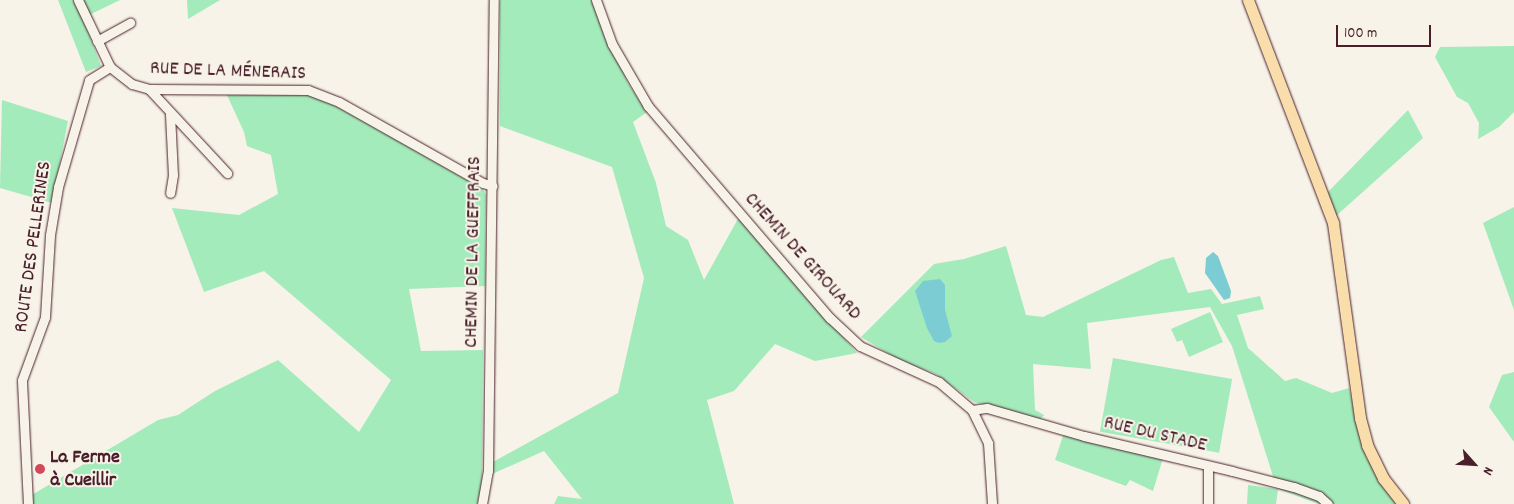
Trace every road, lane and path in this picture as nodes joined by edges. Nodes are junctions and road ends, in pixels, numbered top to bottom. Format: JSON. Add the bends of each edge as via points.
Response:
{"nodes":[{"id":1,"x":78,"y":0,"type":"edge"},
{"id":2,"x":494,"y":0,"type":"edge"},
{"id":3,"x":596,"y":0,"type":"edge"},
{"id":4,"x":1248,"y":0,"type":"edge"},
{"id":5,"x":130,"y":24,"type":"dead end"},
{"id":6,"x":97,"y":40,"type":"junction"},
{"id":7,"x":110,"y":67,"type":"junction"},
{"id":8,"x":149,"y":89,"type":"junction"},
{"id":9,"x":172,"y":89,"type":"junction"},
{"id":10,"x":163,"y":103,"type":"junction"},
{"id":11,"x":170,"y":114,"type":"junction"},
{"id":12,"x":227,"y":173,"type":"dead end"},
{"id":13,"x":493,"y":186,"type":"junction"},
{"id":14,"x":170,"y":193,"type":"dead end"},
{"id":15,"x":972,"y":410,"type":"junction"},
{"id":16,"x":1208,"y":466,"type":"junction"},
{"id":17,"x":28,"y":504,"type":"edge"},
{"id":18,"x":482,"y":504,"type":"edge"},
{"id":19,"x":992,"y":504,"type":"edge"},
{"id":20,"x":1208,"y":504,"type":"edge"},
{"id":21,"x":1328,"y":504,"type":"edge"},
{"id":22,"x":1403,"y":504,"type":"edge"}],
"edges":[{"from":1,"to":6,"type":"street","name":"RUE DE LA MÉNERAIS"},
{"from":2,"to":13,"type":"street","name":"CHEMIN DE LA GUEFFRAIS"},
{"from":3,"to":15,"type":"street","name":"CHEMIN DE GIROUARD","via":[[612,44],[648,106],[830,318],[860,346],[939,382]]},
{"from":4,"to":22,"type":"main road","via":[[1333,223],[1360,418],[1367,445],[1383,478]]},
{"from":5,"to":6,"type":"street"},
{"from":6,"to":7,"type":"street","name":"RUE DE LA MÉNERAIS"},
{"from":7,"to":8,"type":"street","name":"RUE DE LA MÉNERAIS","via":[[132,84]]},
{"from":7,"to":17,"type":"street","name":"ROUTE DES PELLERINES","via":[[89,80],[58,187],[50,235],[45,317],[22,380]]},
{"from":8,"to":9,"type":"street","name":"RUE DE LA MÉNERAIS"},
{"from":8,"to":10,"type":"street"},
{"from":9,"to":10,"type":"street"},
{"from":9,"to":13,"type":"street","name":"RUE DE LA MÉNERAIS","via":[[308,90],[339,102]]},
{"from":10,"to":11,"type":"street"},
{"from":11,"to":12,"type":"street"},
{"from":11,"to":14,"type":"street","via":[[173,174]]},
{"from":13,"to":18,"type":"street","name":"CHEMIN DE LA GUEFFRAIS","via":[[488,471]]},
{"from":15,"to":16,"type":"street","name":"RUE DU STADE","via":[[987,408]]},
{"from":15,"to":19,"type":"street","name":"CHEMIN DE GIROUARD","via":[[988,443]]},
{"from":16,"to":20,"type":"street"},
{"from":16,"to":21,"type":"street","name":"RUE DU STADE","via":[[1319,496]]}]}
